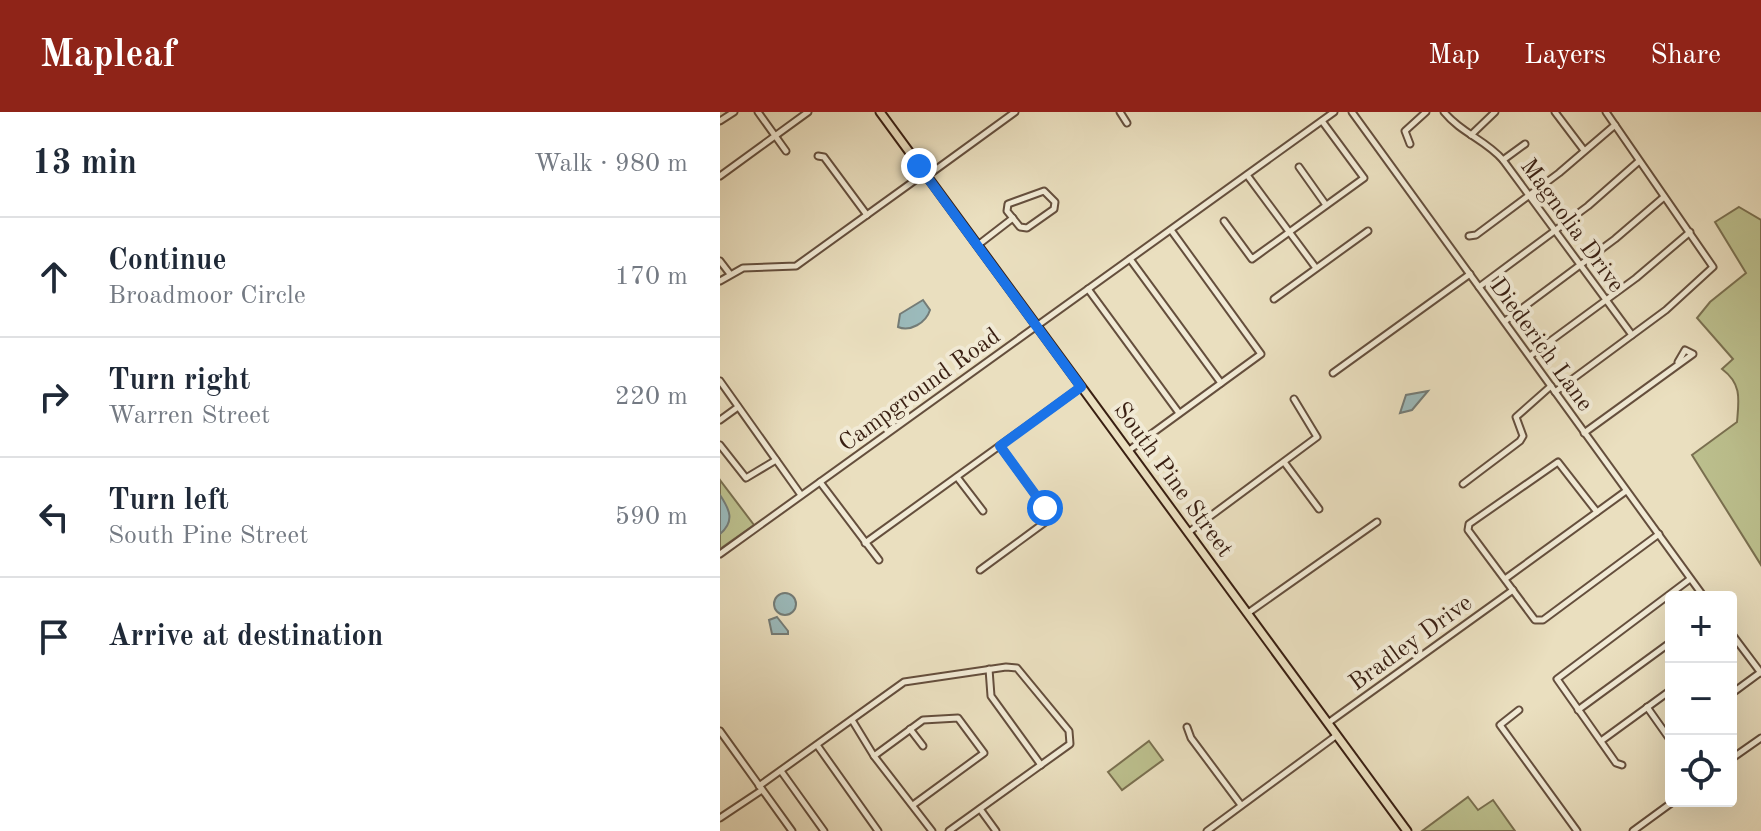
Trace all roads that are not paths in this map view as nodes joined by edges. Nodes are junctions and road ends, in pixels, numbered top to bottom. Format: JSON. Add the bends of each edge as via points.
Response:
{"nodes":[{"id":1,"x":734,"y":112,"type":"edge"},
{"id":2,"x":758,"y":112,"type":"edge"},
{"id":3,"x":808,"y":112,"type":"edge"},
{"id":4,"x":880,"y":112,"type":"edge"},
{"id":5,"x":1015,"y":112,"type":"edge"},
{"id":6,"x":1120,"y":112,"type":"edge"},
{"id":7,"x":1334,"y":112,"type":"edge"},
{"id":8,"x":1352,"y":112,"type":"edge"},
{"id":9,"x":1426,"y":112,"type":"edge"},
{"id":10,"x":1444,"y":112,"type":"edge"},
{"id":11,"x":1495,"y":112,"type":"edge"},
{"id":12,"x":1555,"y":112,"type":"edge"},
{"id":13,"x":1606,"y":112,"type":"edge"},
{"id":14,"x":720,"y":121,"type":"edge"},
{"id":15,"x":1322,"y":121,"type":"junction"},
{"id":16,"x":1127,"y":123,"type":"dead end"},
{"id":17,"x":1615,"y":125,"type":"junction"},
{"id":18,"x":1471,"y":135,"type":"junction"},
{"id":19,"x":775,"y":136,"type":"junction"},
{"id":20,"x":1410,"y":144,"type":"dead end"},
{"id":21,"x":1525,"y":144,"type":"dead end"},
{"id":22,"x":1583,"y":150,"type":"junction"},
{"id":23,"x":786,"y":151,"type":"dead end"},
{"id":24,"x":818,"y":156,"type":"dead end"},
{"id":25,"x":1503,"y":160,"type":"junction"},
{"id":26,"x":1638,"y":162,"type":"junction"},
{"id":27,"x":1299,"y":167,"type":"dead end"},
{"id":28,"x":926,"y":175,"type":"junction"},
{"id":29,"x":1247,"y":175,"type":"junction"},
{"id":30,"x":720,"y":176,"type":"edge"},
{"id":31,"x":1529,"y":195,"type":"junction"},
{"id":32,"x":1664,"y":197,"type":"junction"},
{"id":33,"x":1327,"y":205,"type":"junction"},
{"id":34,"x":867,"y":215,"type":"junction"},
{"id":35,"x":1013,"y":218,"type":"junction"},
{"id":36,"x":1224,"y":221,"type":"dead end"},
{"id":37,"x":1171,"y":230,"type":"junction"},
{"id":38,"x":1368,"y":231,"type":"dead end"},
{"id":39,"x":1555,"y":231,"type":"junction"},
{"id":40,"x":1290,"y":232,"type":"junction"},
{"id":41,"x":1690,"y":232,"type":"junction"},
{"id":42,"x":1469,"y":236,"type":"dead end"},
{"id":43,"x":978,"y":245,"type":"junction"},
{"id":44,"x":1130,"y":259,"type":"junction"},
{"id":45,"x":720,"y":261,"type":"edge"},
{"id":46,"x":1581,"y":266,"type":"junction"},
{"id":47,"x":1316,"y":268,"type":"junction"},
{"id":48,"x":730,"y":274,"type":"junction"},
{"id":49,"x":1470,"y":274,"type":"junction"},
{"id":50,"x":720,"y":281,"type":"edge"},
{"id":51,"x":1479,"y":287,"type":"junction"},
{"id":52,"x":1088,"y":289,"type":"junction"},
{"id":53,"x":1274,"y":299,"type":"dead end"},
{"id":54,"x":1606,"y":300,"type":"junction"},
{"id":55,"x":1505,"y":321,"type":"junction"},
{"id":56,"x":1037,"y":326,"type":"junction"},
{"id":57,"x":1632,"y":335,"type":"junction"},
{"id":58,"x":1530,"y":356,"type":"junction"},
{"id":59,"x":1678,"y":362,"type":"dead end"},
{"id":60,"x":1333,"y":373,"type":"dead end"},
{"id":61,"x":720,"y":381,"type":"edge"},
{"id":62,"x":1221,"y":383,"type":"junction"},
{"id":63,"x":1081,"y":387,"type":"junction"},
{"id":64,"x":1553,"y":389,"type":"junction"},
{"id":65,"x":1294,"y":399,"type":"dead end"},
{"id":66,"x":738,"y":407,"type":"junction"},
{"id":67,"x":1179,"y":413,"type":"junction"},
{"id":68,"x":720,"y":420,"type":"edge"},
{"id":69,"x":1584,"y":433,"type":"junction"},
{"id":70,"x":720,"y":445,"type":"edge"},
{"id":71,"x":1000,"y":446,"type":"junction"},
{"id":72,"x":1128,"y":451,"type":"junction"},
{"id":73,"x":776,"y":460,"type":"junction"},
{"id":74,"x":1284,"y":462,"type":"junction"},
{"id":75,"x":957,"y":477,"type":"junction"},
{"id":76,"x":820,"y":482,"type":"junction"},
{"id":77,"x":1463,"y":484,"type":"dead end"},
{"id":78,"x":1626,"y":491,"type":"junction"},
{"id":79,"x":801,"y":495,"type":"junction"},
{"id":80,"x":1319,"y":509,"type":"dead end"},
{"id":81,"x":983,"y":511,"type":"dead end"},
{"id":82,"x":1597,"y":512,"type":"junction"},
{"id":83,"x":1377,"y":522,"type":"dead end"},
{"id":84,"x":1189,"y":532,"type":"junction"},
{"id":85,"x":1659,"y":534,"type":"junction"},
{"id":86,"x":865,"y":543,"type":"junction"},
{"id":87,"x":720,"y":554,"type":"edge"},
{"id":88,"x":879,"y":560,"type":"dead end"},
{"id":89,"x":980,"y":570,"type":"dead end"},
{"id":90,"x":1505,"y":579,"type":"junction"},
{"id":91,"x":1690,"y":579,"type":"junction"},
{"id":92,"x":1513,"y":590,"type":"junction"},
{"id":93,"x":1699,"y":591,"type":"edge"},
{"id":94,"x":1248,"y":613,"type":"junction"},
{"id":95,"x":1665,"y":646,"type":"edge"},
{"id":96,"x":1737,"y":647,"type":"edge"},
{"id":97,"x":989,"y":669,"type":"junction"},
{"id":98,"x":1761,"y":673,"type":"edge"},
{"id":99,"x":1737,"y":690,"type":"edge"},
{"id":100,"x":1665,"y":694,"type":"edge"},
{"id":101,"x":1647,"y":707,"type":"junction"},
{"id":102,"x":1519,"y":710,"type":"dead end"},
{"id":103,"x":1578,"y":710,"type":"junction"},
{"id":104,"x":852,"y":720,"type":"junction"},
{"id":105,"x":1328,"y":723,"type":"junction"},
{"id":106,"x":1187,"y":727,"type":"dead end"},
{"id":107,"x":910,"y":729,"type":"junction"},
{"id":108,"x":720,"y":731,"type":"edge"},
{"id":109,"x":1337,"y":735,"type":"junction"},
{"id":110,"x":1667,"y":735,"type":"edge"},
{"id":111,"x":1761,"y":738,"type":"edge"},
{"id":112,"x":1601,"y":741,"type":"junction"},
{"id":113,"x":817,"y":745,"type":"junction"},
{"id":114,"x":923,"y":746,"type":"dead end"},
{"id":115,"x":1737,"y":755,"type":"edge"},
{"id":116,"x":874,"y":756,"type":"junction"},
{"id":117,"x":1041,"y":765,"type":"junction"},
{"id":118,"x":1622,"y":765,"type":"dead end"},
{"id":119,"x":781,"y":771,"type":"junction"},
{"id":120,"x":761,"y":788,"type":"junction"},
{"id":121,"x":913,"y":805,"type":"junction"},
{"id":122,"x":1241,"y":805,"type":"junction"},
{"id":123,"x":1666,"y":807,"type":"edge"},
{"id":124,"x":980,"y":809,"type":"junction"},
{"id":125,"x":720,"y":818,"type":"edge"},
{"id":126,"x":792,"y":831,"type":"edge"},
{"id":127,"x":824,"y":831,"type":"edge"},
{"id":128,"x":878,"y":831,"type":"edge"},
{"id":129,"x":932,"y":831,"type":"edge"},
{"id":130,"x":949,"y":831,"type":"edge"},
{"id":131,"x":996,"y":831,"type":"edge"},
{"id":132,"x":1207,"y":831,"type":"edge"},
{"id":133,"x":1407,"y":831,"type":"edge"},
{"id":134,"x":1577,"y":831,"type":"edge"},
{"id":135,"x":1633,"y":831,"type":"edge"}],
"edges":[{"from":1,"to":14,"type":"street"},
{"from":2,"to":19,"type":"street"},
{"from":3,"to":19,"type":"street"},
{"from":4,"to":28,"type":"main road","name":"South Pine Street"},
{"from":5,"to":28,"type":"street"},
{"from":6,"to":16,"type":"street"},
{"from":7,"to":15,"type":"street","name":"Campground Road"},
{"from":8,"to":49,"type":"street","name":"Diederich Lane"},
{"from":9,"to":20,"type":"street","via":[[1405,131]]},
{"from":10,"to":18,"type":"street","name":"Magnolia Drive"},
{"from":11,"to":18,"type":"street"},
{"from":12,"to":22,"type":"street"},
{"from":13,"to":17,"type":"street"},
{"from":15,"to":29,"type":"street","name":"Campground Road"},
{"from":15,"to":33,"type":"street","via":[[1364,178]]},
{"from":17,"to":22,"type":"street"},
{"from":17,"to":26,"type":"street"},
{"from":18,"to":25,"type":"street","name":"Magnolia Drive"},
{"from":19,"to":23,"type":"street"},
{"from":19,"to":30,"type":"street"},
{"from":21,"to":25,"type":"street"},
{"from":22,"to":31,"type":"street"},
{"from":24,"to":34,"type":"street"},
{"from":25,"to":31,"type":"street","name":"Magnolia Drive"},
{"from":26,"to":32,"type":"street"},
{"from":26,"to":39,"type":"street"},
{"from":27,"to":33,"type":"street"},
{"from":28,"to":34,"type":"street"},
{"from":28,"to":43,"type":"main road","name":"South Pine Street"},
{"from":29,"to":37,"type":"street","name":"Campground Road"},
{"from":29,"to":40,"type":"street"},
{"from":31,"to":39,"type":"street","name":"Magnolia Drive"},
{"from":31,"to":42,"type":"street"},
{"from":32,"to":41,"type":"street"},
{"from":32,"to":46,"type":"street"},
{"from":33,"to":40,"type":"street"},
{"from":34,"to":48,"type":"street","via":[[796,266],[743,268]]},
{"from":35,"to":35,"type":"street","via":[[1027,228],[1054,209],[1055,202],[1044,191],[1011,201],[1007,211]]},
{"from":35,"to":43,"type":"street"},
{"from":36,"to":40,"type":"street","via":[[1252,259]]},
{"from":37,"to":44,"type":"street","name":"Campground Road"},
{"from":37,"to":62,"type":"street","via":[[1261,354]]},
{"from":38,"to":47,"type":"street"},
{"from":39,"to":46,"type":"street","name":"Magnolia Drive"},
{"from":39,"to":51,"type":"street"},
{"from":40,"to":47,"type":"street"},
{"from":41,"to":54,"type":"street"},
{"from":41,"to":57,"type":"street","via":[[1711,260],[1711,272]]},
{"from":43,"to":56,"type":"main road","name":"South Pine Street"},
{"from":44,"to":52,"type":"street","name":"Campground Road"},
{"from":44,"to":62,"type":"street"},
{"from":45,"to":48,"type":"street"},
{"from":46,"to":54,"type":"street","name":"Magnolia Drive"},
{"from":46,"to":55,"type":"street"},
{"from":47,"to":53,"type":"street"},
{"from":48,"to":50,"type":"street"},
{"from":49,"to":51,"type":"street","name":"Diederich Lane"},
{"from":49,"to":60,"type":"street"},
{"from":51,"to":55,"type":"street","name":"Diederich Lane"},
{"from":52,"to":56,"type":"street","name":"Campground Road"},
{"from":52,"to":67,"type":"street"},
{"from":54,"to":57,"type":"street","name":"Magnolia Drive"},
{"from":54,"to":58,"type":"street"},
{"from":55,"to":58,"type":"street","name":"Diederich Lane"},
{"from":56,"to":63,"type":"main road","name":"South Pine Street"},
{"from":56,"to":76,"type":"street","name":"Campground Road"},
{"from":57,"to":64,"type":"street"},
{"from":58,"to":64,"type":"street","name":"Diederich Lane"},
{"from":59,"to":69,"type":"street"},
{"from":61,"to":66,"type":"street"},
{"from":62,"to":67,"type":"street"},
{"from":63,"to":71,"type":"street"},
{"from":63,"to":72,"type":"main road","name":"South Pine Street"},
{"from":64,"to":69,"type":"street","name":"Diederich Lane"},
{"from":64,"to":77,"type":"street","via":[[1516,417],[1520,441]]},
{"from":65,"to":74,"type":"street","via":[[1318,435]]},
{"from":66,"to":68,"type":"street"},
{"from":66,"to":73,"type":"street"},
{"from":67,"to":72,"type":"street"},
{"from":69,"to":78,"type":"street","name":"Diederich Lane"},
{"from":70,"to":73,"type":"street","via":[[746,478]]},
{"from":71,"to":75,"type":"street"},
{"from":71,"to":89,"type":"street","via":[[1045,508],[1048,520]]},
{"from":72,"to":84,"type":"main road","name":"South Pine Street"},
{"from":73,"to":79,"type":"street"},
{"from":74,"to":80,"type":"street"},
{"from":74,"to":84,"type":"street"},
{"from":75,"to":81,"type":"street"},
{"from":75,"to":86,"type":"street"},
{"from":76,"to":79,"type":"street","name":"Campground Road"},
{"from":76,"to":86,"type":"street"},
{"from":78,"to":82,"type":"street"},
{"from":78,"to":85,"type":"street","name":"Diederich Lane"},
{"from":79,"to":87,"type":"street","name":"Campground Road"},
{"from":82,"to":90,"type":"street"},
{"from":82,"to":90,"type":"street","via":[[1558,462],[1540,471],[1469,524],[1468,530]]},
{"from":83,"to":94,"type":"street"},
{"from":84,"to":94,"type":"main road","name":"South Pine Street"},
{"from":85,"to":91,"type":"street","name":"Diederich Lane"},
{"from":85,"to":92,"type":"street","via":[[1543,620],[1535,620]]},
{"from":86,"to":88,"type":"street"},
{"from":90,"to":92,"type":"street"},
{"from":91,"to":93,"type":"street","name":"Diederich Lane"},
{"from":91,"to":103,"type":"street","via":[[1559,675],[1558,684]]},
{"from":92,"to":105,"type":"street","name":"Bradley Drive"},
{"from":94,"to":105,"type":"main road","name":"South Pine Street"},
{"from":95,"to":103,"type":"street"},
{"from":96,"to":98,"type":"street"},
{"from":97,"to":104,"type":"street","via":[[904,682]]},
{"from":97,"to":117,"type":"street","via":[[991,696]]},
{"from":97,"to":117,"type":"street","via":[[1023,672],[1069,731],[1070,744]]},
{"from":98,"to":99,"type":"street"},
{"from":100,"to":101,"type":"street"},
{"from":101,"to":110,"type":"street"},
{"from":101,"to":112,"type":"street"},
{"from":102,"to":134,"type":"street","via":[[1500,725]]},
{"from":103,"to":112,"type":"street"},
{"from":104,"to":113,"type":"street"},
{"from":104,"to":116,"type":"street"},
{"from":105,"to":109,"type":"main road","name":"South Pine Street"},
{"from":106,"to":122,"type":"street"},
{"from":107,"to":114,"type":"street"},
{"from":107,"to":116,"type":"street"},
{"from":107,"to":121,"type":"street","via":[[923,720],[955,716],[984,753]]},
{"from":108,"to":120,"type":"street"},
{"from":109,"to":122,"type":"street"},
{"from":109,"to":133,"type":"main road","name":"South Pine Street"},
{"from":111,"to":115,"type":"street"},
{"from":112,"to":118,"type":"street"},
{"from":113,"to":119,"type":"street"},
{"from":113,"to":128,"type":"street"},
{"from":116,"to":121,"type":"street"},
{"from":117,"to":124,"type":"street"},
{"from":119,"to":120,"type":"street"},
{"from":119,"to":127,"type":"street"},
{"from":120,"to":125,"type":"street"},
{"from":120,"to":126,"type":"street"},
{"from":121,"to":129,"type":"street"},
{"from":122,"to":132,"type":"street"},
{"from":123,"to":135,"type":"street"},
{"from":124,"to":130,"type":"street"},
{"from":124,"to":131,"type":"street"}]}
